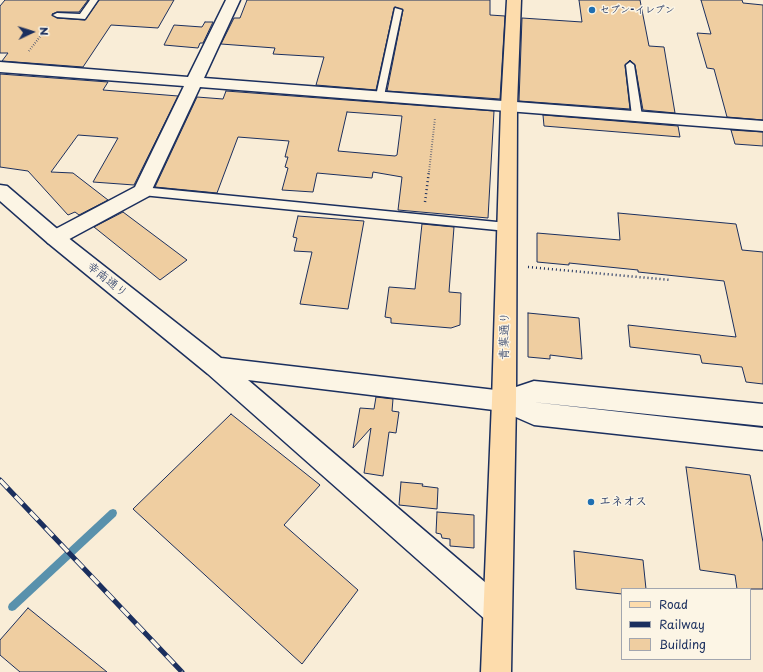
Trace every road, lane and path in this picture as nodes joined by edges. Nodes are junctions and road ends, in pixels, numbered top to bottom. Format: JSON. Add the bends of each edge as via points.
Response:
{"nodes":[{"id":1,"x":94,"y":0,"type":"edge"},
{"id":2,"x":233,"y":0,"type":"edge"},
{"id":3,"x":514,"y":0,"type":"edge"},
{"id":4,"x":398,"y":10,"type":"dead end"},
{"id":5,"x":57,"y":15,"type":"joint"},
{"id":6,"x":630,"y":65,"type":"dead end"},
{"id":7,"x":0,"y":67,"type":"edge"},
{"id":8,"x":16,"y":68,"type":"junction"},
{"id":9,"x":194,"y":81,"type":"junction"},
{"id":10,"x":380,"y":96,"type":"junction"},
{"id":11,"x":437,"y":100,"type":"junction"},
{"id":12,"x":509,"y":106,"type":"junction"},
{"id":13,"x":637,"y":116,"type":"junction"},
{"id":14,"x":763,"y":126,"type":"edge"},
{"id":15,"x":0,"y":191,"type":"edge"},
{"id":16,"x":142,"y":191,"type":"junction"},
{"id":17,"x":422,"y":218,"type":"junction"},
{"id":18,"x":507,"y":227,"type":"junction"},
{"id":19,"x":55,"y":238,"type":"junction"},
{"id":20,"x":506,"y":265,"type":"junction"},
{"id":21,"x":671,"y":280,"type":"dead end"},
{"id":22,"x":216,"y":367,"type":"junction"},
{"id":23,"x":504,"y":400,"type":"junction"},
{"id":24,"x":763,"y":415,"type":"edge"},
{"id":25,"x":763,"y":439,"type":"edge"},
{"id":26,"x":497,"y":611,"type":"junction"},
{"id":27,"x":496,"y":672,"type":"edge"}],
"edges":[{"from":1,"to":5,"type":"lane","via":[[82,16]]},
{"from":2,"to":9,"type":"street"},
{"from":3,"to":12,"type":"main road","name":"青葉通り"},
{"from":4,"to":10,"type":"lane"},
{"from":5,"to":8,"type":"path"},
{"from":6,"to":13,"type":"lane"},
{"from":7,"to":8,"type":"street"},
{"from":8,"to":9,"type":"street"},
{"from":9,"to":10,"type":"street"},
{"from":9,"to":16,"type":"street"},
{"from":10,"to":11,"type":"street"},
{"from":11,"to":12,"type":"street"},
{"from":11,"to":17,"type":"path"},
{"from":12,"to":13,"type":"street"},
{"from":12,"to":18,"type":"main road","name":"青葉通り"},
{"from":13,"to":14,"type":"street"},
{"from":15,"to":19,"type":"street","name":"幸南通り"},
{"from":16,"to":17,"type":"lane"},
{"from":16,"to":19,"type":"street"},
{"from":17,"to":18,"type":"lane"},
{"from":18,"to":20,"type":"main road","name":"青葉通り"},
{"from":19,"to":22,"type":"street","name":"幸南通り"},
{"from":20,"to":21,"type":"path"},
{"from":20,"to":23,"type":"main road","name":"青葉通り"},
{"from":22,"to":23,"type":"street"},
{"from":22,"to":26,"type":"street","name":"幸南通り"},
{"from":23,"to":24,"type":"street","via":[[534,391]]},
{"from":23,"to":25,"type":"street","via":[[534,414]]},
{"from":23,"to":26,"type":"main road","name":"青葉通り"},
{"from":26,"to":27,"type":"main road","name":"青葉通り"}]}
